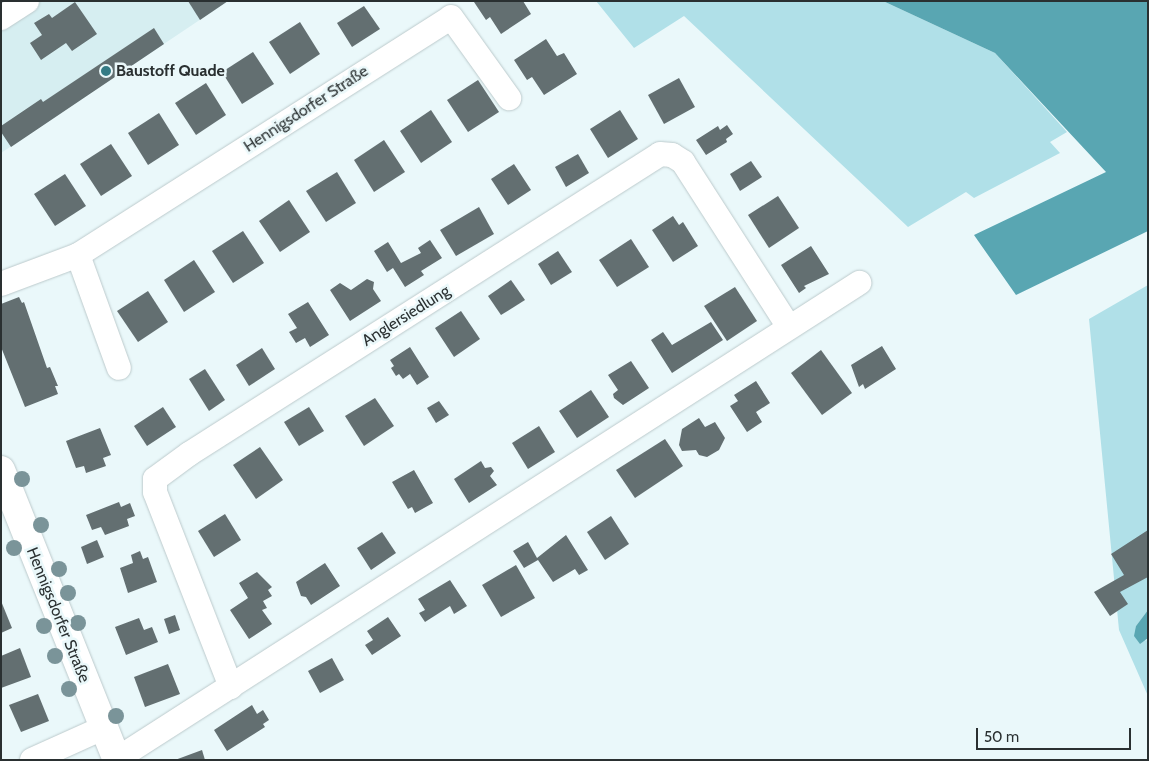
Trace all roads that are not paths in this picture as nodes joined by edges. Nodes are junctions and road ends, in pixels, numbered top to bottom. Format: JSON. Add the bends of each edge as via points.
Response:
{"nodes":[{"id":1,"x":27,"y":1,"type":"edge"},
{"id":2,"x":1,"y":18,"type":"edge"},
{"id":3,"x":509,"y":98,"type":"dead end"},
{"id":4,"x":78,"y":255,"type":"junction"},
{"id":5,"x":859,"y":283,"type":"dead end"},
{"id":6,"x":1,"y":284,"type":"edge"},
{"id":7,"x":789,"y":326,"type":"junction"},
{"id":8,"x":118,"y":368,"type":"dead end"},
{"id":9,"x":1,"y":470,"type":"edge"},
{"id":10,"x":231,"y":687,"type":"junction"},
{"id":11,"x":103,"y":728,"type":"junction"},
{"id":12,"x":117,"y":759,"type":"edge"},
{"id":13,"x":32,"y":760,"type":"edge"}],
"edges":[{"from":1,"to":2,"type":"street"},
{"from":3,"to":4,"type":"street","name":"Hennigsdorfer Straße","via":[[451,17]]},
{"from":4,"to":6,"type":"street","name":"Hennigsdorfer Straße"},
{"from":4,"to":8,"type":"street"},
{"from":5,"to":7,"type":"street"},
{"from":7,"to":10,"type":"street"},
{"from":7,"to":10,"type":"street","name":"Anglersiedlung","via":[[683,162],[672,155],[660,154],[182,459],[155,479],[155,492]]},
{"from":9,"to":11,"type":"main road","name":"Hennigsdorfer Straße"},
{"from":10,"to":12,"type":"street"},
{"from":11,"to":12,"type":"main road","name":"Hennigsdorfer Straße"},
{"from":11,"to":13,"type":"street"}]}
